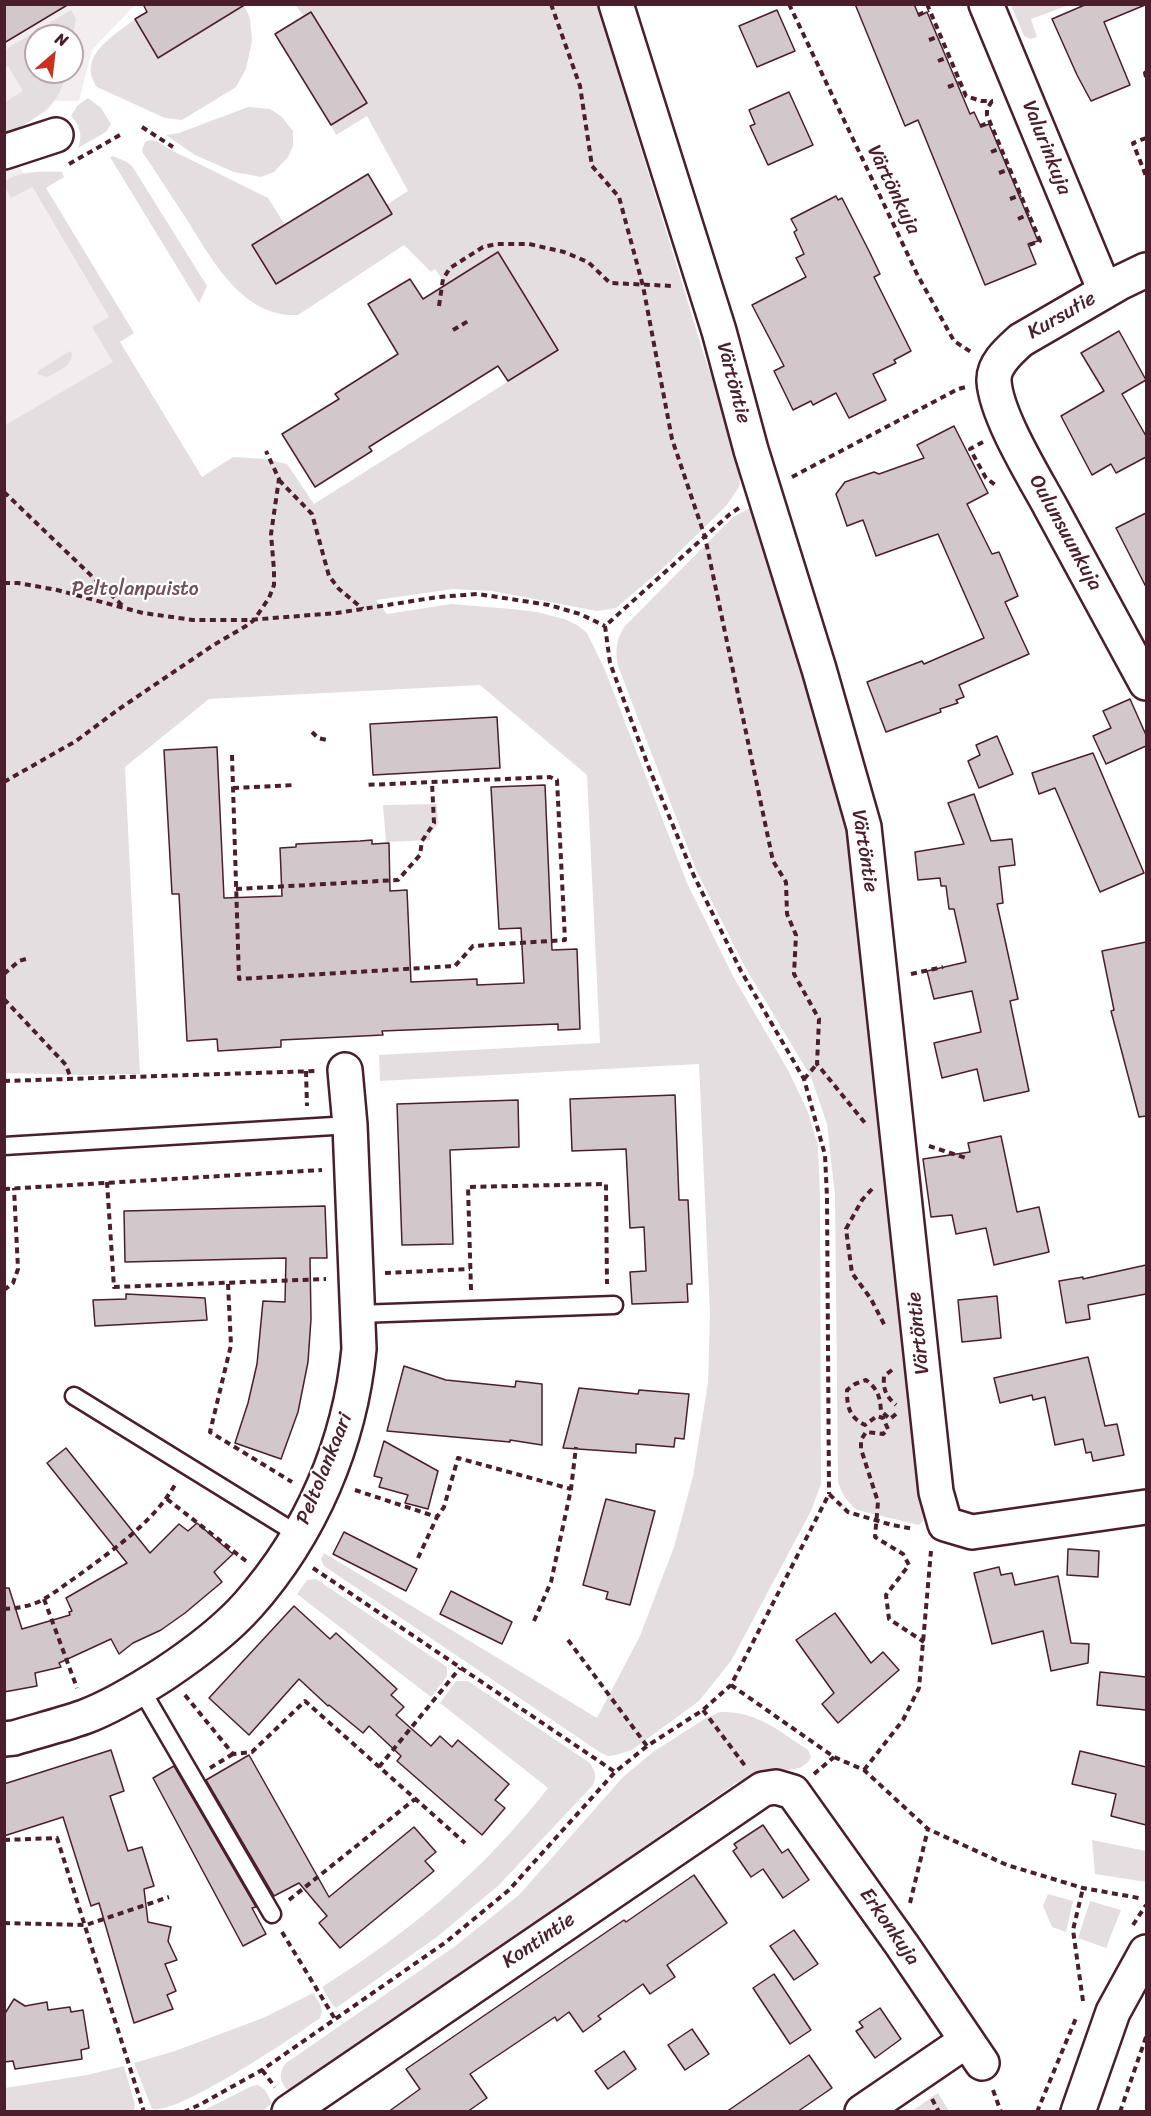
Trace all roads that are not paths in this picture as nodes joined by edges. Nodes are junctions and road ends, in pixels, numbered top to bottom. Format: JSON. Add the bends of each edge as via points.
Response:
{"nodes":[{"id":1,"x":616,"y":4,"type":"edge"},
{"id":2,"x":986,"y":4,"type":"edge"},
{"id":3,"x":56,"y":135,"type":"dead end"},
{"id":4,"x":4,"y":152,"type":"edge"},
{"id":5,"x":1146,"y":270,"type":"edge"},
{"id":6,"x":1105,"y":291,"type":"junction"},
{"id":7,"x":995,"y":373,"type":"joint"},
{"id":8,"x":1146,"y":683,"type":"edge"},
{"id":9,"x":345,"y":1070,"type":"road end"},
{"id":10,"x":350,"y":1125,"type":"junction"},
{"id":11,"x":4,"y":1146,"type":"edge"},
{"id":12,"x":611,"y":1305,"type":"road end"},
{"id":13,"x":370,"y":1314,"type":"junction"},
{"id":14,"x":74,"y":1396,"type":"dead end"},
{"id":15,"x":1146,"y":1507,"type":"edge"},
{"id":16,"x":290,"y":1537,"type":"junction"},
{"id":17,"x":146,"y":1698,"type":"junction"},
{"id":18,"x":4,"y":1739,"type":"edge"},
{"id":19,"x":778,"y":1790,"type":"joint"},
{"id":20,"x":272,"y":1914,"type":"road end"},
{"id":21,"x":1146,"y":1952,"type":"edge"},
{"id":22,"x":292,"y":2111,"type":"edge"},
{"id":23,"x":862,"y":2112,"type":"edge"},
{"id":24,"x":1078,"y":2112,"type":"edge"}],
"edges":[{"from":1,"to":15,"type":"street","name":"Värtöntie","via":[[704,284],[864,827],[936,1492],[945,1524],[972,1532]]},
{"from":2,"to":6,"type":"street","name":"Valurinkuja","via":[[1007,95]]},
{"from":3,"to":4,"type":"street"},
{"from":5,"to":6,"type":"street","name":"Kursutie"},
{"from":6,"to":7,"type":"street","name":"Kursutie","via":[[1022,340]]},
{"from":7,"to":8,"type":"street","name":"Oulunsuunkuja","via":[[999,406],[1029,469]]},
{"from":9,"to":10,"type":"street","name":"Peltolankaari"},
{"from":10,"to":11,"type":"lane"},
{"from":10,"to":13,"type":"street","name":"Peltolankaari"},
{"from":12,"to":13,"type":"lane"},
{"from":13,"to":16,"type":"street","name":"Peltolankaari","via":[[359,1349],[356,1385],[345,1430],[316,1503]]},
{"from":14,"to":16,"type":"lane","via":[[186,1465]]},
{"from":16,"to":17,"type":"street","name":"Peltolankaari","via":[[248,1605]]},
{"from":17,"to":18,"type":"street","name":"Peltolankaari"},
{"from":17,"to":20,"type":"lane"},
{"from":19,"to":22,"type":"street","name":"Kontintie"},
{"from":19,"to":23,"type":"street","name":"Erkonkuja","via":[[902,1945],[974,2052]]},
{"from":21,"to":24,"type":"street","via":[[1113,2012]]}]}
